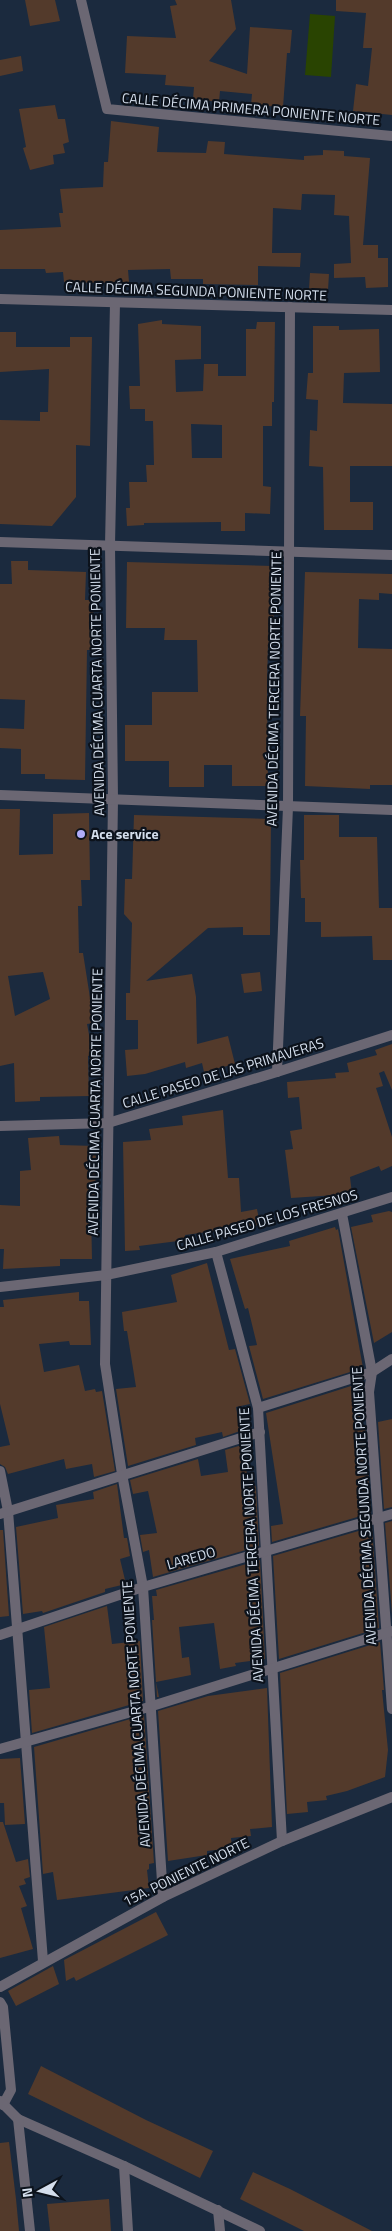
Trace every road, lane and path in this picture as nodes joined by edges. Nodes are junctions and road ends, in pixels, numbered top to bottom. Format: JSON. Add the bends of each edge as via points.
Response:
{"nodes":[{"id":1,"x":80,"y":0,"type":"edge"},
{"id":2,"x":392,"y":136,"type":"edge"},
{"id":3,"x":0,"y":299,"type":"edge"},
{"id":4,"x":115,"y":303,"type":"junction"},
{"id":5,"x":290,"y":306,"type":"junction"},
{"id":6,"x":392,"y":310,"type":"edge"},
{"id":7,"x":0,"y":542,"type":"edge"},
{"id":8,"x":110,"y":545,"type":"junction"},
{"id":9,"x":290,"y":553,"type":"junction"},
{"id":10,"x":392,"y":556,"type":"edge"},
{"id":11,"x":0,"y":796,"type":"edge"},
{"id":12,"x":113,"y":798,"type":"junction"},
{"id":13,"x":288,"y":807,"type":"junction"},
{"id":14,"x":392,"y":810,"type":"edge"},
{"id":15,"x":392,"y":1034,"type":"edge"},
{"id":16,"x":277,"y":1072,"type":"junction"},
{"id":17,"x":108,"y":1123,"type":"junction"},
{"id":18,"x":0,"y":1126,"type":"edge"},
{"id":19,"x":392,"y":1197,"type":"edge"},
{"id":20,"x":342,"y":1214,"type":"junction"},
{"id":21,"x":216,"y":1252,"type":"junction"},
{"id":22,"x":106,"y":1276,"type":"junction"},
{"id":23,"x":0,"y":1286,"type":"edge"},
{"id":24,"x":392,"y":1359,"type":"edge"},
{"id":25,"x":372,"y":1372,"type":"junction"},
{"id":26,"x":258,"y":1408,"type":"junction"},
{"id":27,"x":260,"y":1432,"type":"junction"},
{"id":28,"x":0,"y":1471,"type":"edge"},
{"id":29,"x":122,"y":1474,"type":"junction"},
{"id":30,"x":4,"y":1512,"type":"edge"},
{"id":31,"x":392,"y":1514,"type":"edge"},
{"id":32,"x":377,"y":1519,"type":"junction"},
{"id":33,"x":266,"y":1551,"type":"junction"},
{"id":34,"x":143,"y":1587,"type":"junction"},
{"id":35,"x":18,"y":1629,"type":"junction"},
{"id":36,"x":388,"y":1632,"type":"edge"},
{"id":37,"x":0,"y":1635,"type":"edge"},
{"id":38,"x":271,"y":1667,"type":"junction"},
{"id":39,"x":149,"y":1708,"type":"junction"},
{"id":40,"x":392,"y":1709,"type":"edge"},
{"id":41,"x":25,"y":1741,"type":"junction"},
{"id":42,"x":0,"y":1749,"type":"edge"},
{"id":43,"x":392,"y":1797,"type":"edge"},
{"id":44,"x":282,"y":1841,"type":"junction"},
{"id":45,"x":163,"y":1897,"type":"junction"},
{"id":46,"x":43,"y":1961,"type":"junction"},
{"id":47,"x":0,"y":1987,"type":"edge"},
{"id":48,"x":0,"y":2002,"type":"edge"},
{"id":49,"x":1,"y":2103,"type":"edge"},
{"id":50,"x":18,"y":2119,"type":"junction"},
{"id":51,"x":124,"y":2166,"type":"junction"},
{"id":52,"x":218,"y":2210,"type":"junction"},
{"id":53,"x":30,"y":2231,"type":"edge"},
{"id":54,"x":128,"y":2231,"type":"edge"},
{"id":55,"x":220,"y":2231,"type":"edge"},
{"id":56,"x":260,"y":2231,"type":"edge"}],
"edges":[{"from":1,"to":2,"type":"street","name":"CALLE DÉCIMA PRIMERA PONIENTE NORTE","via":[[107,110]]},
{"from":3,"to":4,"type":"street","name":"CALLE DÉCIMA SEGUNDA PONIENTE NORTE"},
{"from":4,"to":5,"type":"street","name":"CALLE DÉCIMA SEGUNDA PONIENTE NORTE"},
{"from":4,"to":8,"type":"street","name":"AVENIDA DÉCIMA CUARTA NORTE PONIENTE"},
{"from":5,"to":6,"type":"street","name":"CALLE DÉCIMA SEGUNDA PONIENTE NORTE"},
{"from":5,"to":9,"type":"street","name":"AVENIDA DÉCIMA TERCERA NORTE PONIENTE"},
{"from":7,"to":8,"type":"street"},
{"from":8,"to":9,"type":"street"},
{"from":8,"to":12,"type":"street","name":"AVENIDA DÉCIMA CUARTA NORTE PONIENTE"},
{"from":9,"to":10,"type":"street"},
{"from":9,"to":13,"type":"street","name":"AVENIDA DÉCIMA TERCERA NORTE PONIENTE"},
{"from":11,"to":12,"type":"street"},
{"from":12,"to":13,"type":"street"},
{"from":12,"to":17,"type":"street","name":"AVENIDA DÉCIMA CUARTA NORTE PONIENTE"},
{"from":13,"to":14,"type":"street"},
{"from":13,"to":16,"type":"street","name":"AVENIDA DÉCIMA TERCERA NORTE PONIENTE"},
{"from":15,"to":16,"type":"street","name":"CALLE PASEO DE LAS PRIMAVERAS"},
{"from":16,"to":17,"type":"street","name":"CALLE PASEO DE LAS PRIMAVERAS"},
{"from":17,"to":18,"type":"street","name":"CALLE PASEO DE LAS PRIMAVERAS"},
{"from":17,"to":22,"type":"street","name":"AVENIDA DÉCIMA CUARTA NORTE PONIENTE"},
{"from":19,"to":20,"type":"street","name":"CALLE PASEO DE LOS FRESNOS"},
{"from":20,"to":21,"type":"street","name":"CALLE PASEO DE LOS FRESNOS"},
{"from":20,"to":25,"type":"street","name":"AVENIDA DÉCIMA SEGUNDA NORTE PONIENTE"},
{"from":21,"to":22,"type":"street","name":"CALLE PASEO DE LOS FRESNOS"},
{"from":21,"to":26,"type":"street","name":"AVENIDA DÉCIMA TERCERA NORTE PONIENTE"},
{"from":22,"to":23,"type":"street","name":"CALLE PASEO DE LOS FRESNOS"},
{"from":22,"to":29,"type":"street","name":"AVENIDA DÉCIMA CUARTA NORTE PONIENTE","via":[[105,1364]]},
{"from":24,"to":25,"type":"street"},
{"from":25,"to":26,"type":"street"},
{"from":25,"to":32,"type":"street","name":"AVENIDA DÉCIMA SEGUNDA NORTE PONIENTE","via":[[368,1392]]},
{"from":26,"to":27,"type":"street","name":"AVENIDA DÉCIMA TERCERA NORTE PONIENTE"},
{"from":27,"to":29,"type":"street"},
{"from":27,"to":33,"type":"street","name":"AVENIDA DÉCIMA TERCERA NORTE PONIENTE"},
{"from":28,"to":30,"type":"street"},
{"from":29,"to":30,"type":"street"},
{"from":29,"to":34,"type":"street","name":"AVENIDA DÉCIMA CUARTA NORTE PONIENTE"},
{"from":30,"to":35,"type":"street"},
{"from":31,"to":32,"type":"street","name":"LAREDO"},
{"from":32,"to":33,"type":"street","name":"LAREDO"},
{"from":32,"to":36,"type":"street","name":"AVENIDA DÉCIMA SEGUNDA NORTE PONIENTE"},
{"from":33,"to":34,"type":"street","name":"LAREDO"},
{"from":33,"to":38,"type":"street","name":"AVENIDA DÉCIMA TERCERA NORTE PONIENTE"},
{"from":34,"to":35,"type":"street","name":"LAREDO"},
{"from":34,"to":39,"type":"street","name":"AVENIDA DÉCIMA CUARTA NORTE PONIENTE"},
{"from":35,"to":37,"type":"street","name":"LAREDO"},
{"from":35,"to":41,"type":"street"},
{"from":36,"to":38,"type":"street"},
{"from":36,"to":40,"type":"street","name":"AVENIDA DÉCIMA SEGUNDA NORTE PONIENTE"},
{"from":38,"to":39,"type":"street"},
{"from":38,"to":44,"type":"street","name":"AVENIDA DÉCIMA TERCERA NORTE PONIENTE"},
{"from":39,"to":41,"type":"street"},
{"from":39,"to":45,"type":"street","name":"AVENIDA DÉCIMA CUARTA NORTE PONIENTE"},
{"from":41,"to":42,"type":"street"},
{"from":41,"to":46,"type":"street"},
{"from":43,"to":44,"type":"street","name":"15A. PONIENTE NORTE"},
{"from":44,"to":45,"type":"street","name":"15A. PONIENTE NORTE"},
{"from":45,"to":46,"type":"street","name":"15A. PONIENTE NORTE"},
{"from":46,"to":47,"type":"street","name":"15A. PONIENTE NORTE"},
{"from":48,"to":49,"type":"street","via":[[11,2090]]},
{"from":49,"to":50,"type":"street"},
{"from":50,"to":51,"type":"street"},
{"from":50,"to":53,"type":"street"},
{"from":51,"to":52,"type":"street"},
{"from":51,"to":54,"type":"street"},
{"from":52,"to":55,"type":"street"},
{"from":52,"to":56,"type":"street"}]}
